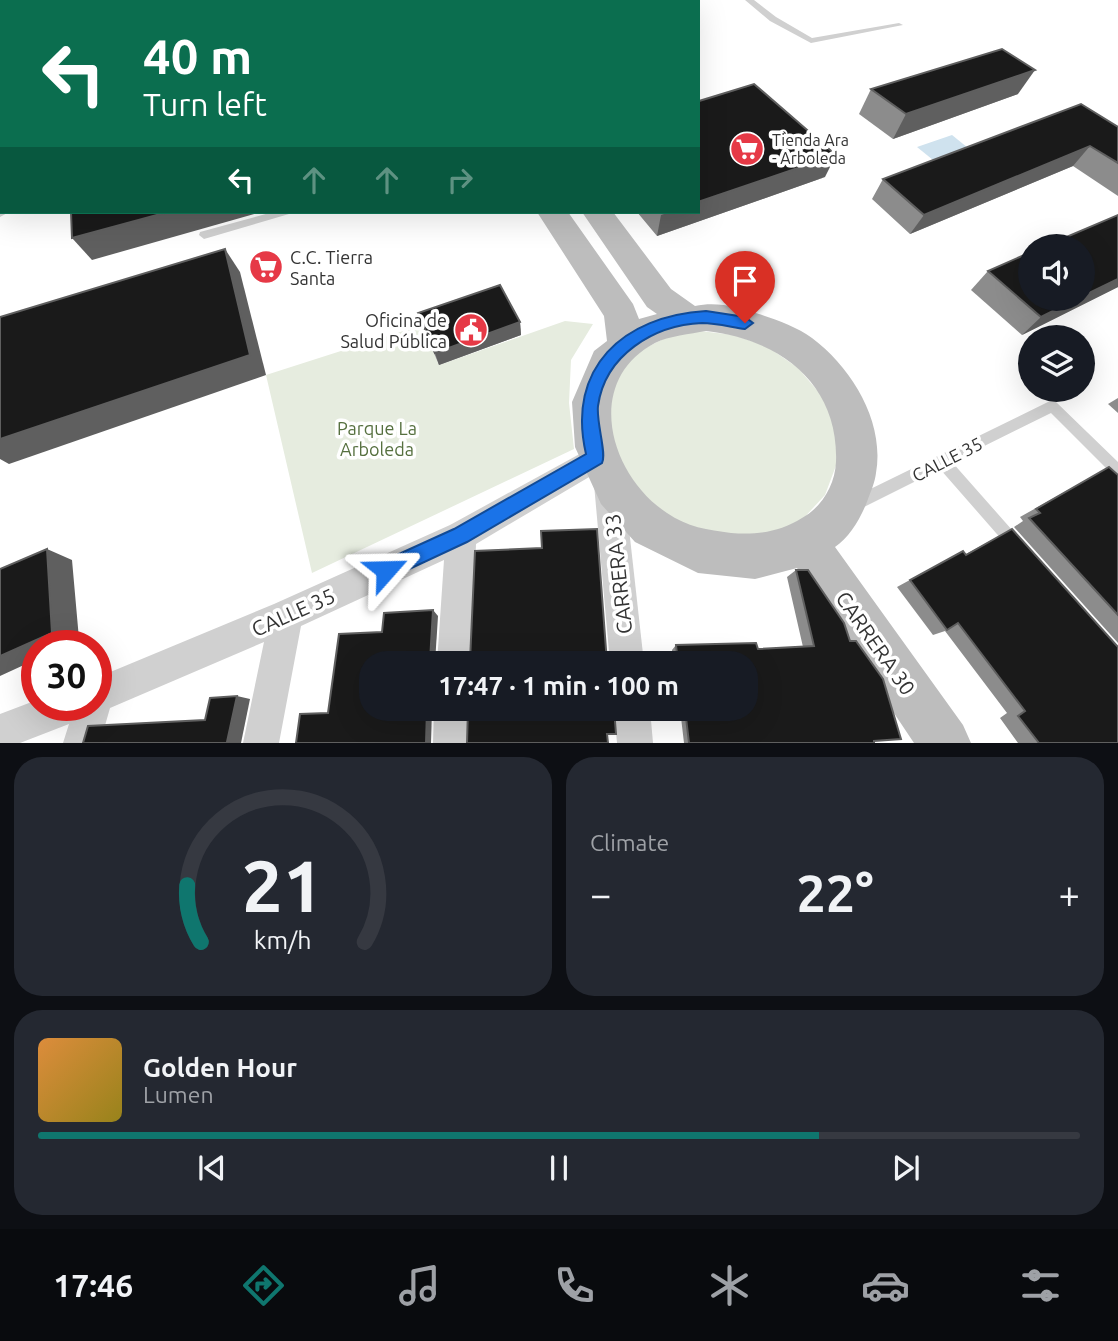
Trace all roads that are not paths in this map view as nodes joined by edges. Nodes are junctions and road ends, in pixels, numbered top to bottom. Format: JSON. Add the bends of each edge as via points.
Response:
{"nodes":[{"id":1,"x":749,"y":0,"type":"edge"},
{"id":2,"x":899,"y":25,"type":"dead end"},
{"id":3,"x":278,"y":214,"type":"edge"},
{"id":4,"x":553,"y":214,"type":"edge"},
{"id":5,"x":598,"y":214,"type":"edge"},
{"id":6,"x":204,"y":235,"type":"dead end"},
{"id":7,"x":687,"y":318,"type":"junction"},
{"id":8,"x":625,"y":344,"type":"junction"},
{"id":9,"x":942,"y":461,"type":"junction"},
{"id":10,"x":603,"y":471,"type":"junction"},
{"id":11,"x":1118,"y":471,"type":"edge"},
{"id":12,"x":842,"y":511,"type":"junction"},
{"id":13,"x":461,"y":536,"type":"junction"},
{"id":14,"x":806,"y":543,"type":"junction"},
{"id":15,"x":1026,"y":555,"type":"edge"},
{"id":16,"x":286,"y":617,"type":"junction"},
{"id":17,"x":455,"y":651,"type":"edge"},
{"id":18,"x":626,"y":651,"type":"edge"},
{"id":19,"x":112,"y":689,"type":"edge"},
{"id":20,"x":29,"y":721,"type":"edge"},
{"id":21,"x":88,"y":721,"type":"edge"},
{"id":22,"x":452,"y":721,"type":"edge"},
{"id":23,"x":633,"y":721,"type":"edge"},
{"id":24,"x":0,"y":732,"type":"edge"},
{"id":25,"x":81,"y":743,"type":"edge"},
{"id":26,"x":261,"y":743,"type":"edge"},
{"id":27,"x":451,"y":743,"type":"edge"},
{"id":28,"x":635,"y":743,"type":"edge"},
{"id":29,"x":946,"y":743,"type":"edge"}],
"edges":[{"from":1,"to":2,"type":"lane","via":[[811,41]]},
{"from":3,"to":6,"type":"lane"},
{"from":4,"to":8,"type":"street","via":[[621,314]]},
{"from":5,"to":7,"type":"street","via":[[659,298]]},
{"from":7,"to":8,"type":"street","via":[[644,331]]},
{"from":7,"to":12,"type":"street","via":[[726,319],[765,329],[800,349],[832,380],[854,422],[859,445],[856,479]]},
{"from":8,"to":10,"type":"street","via":[[608,360],[590,405],[590,431]]},
{"from":9,"to":11,"type":"lane","name":"CALLE 35","via":[[1052,406]]},
{"from":9,"to":12,"type":"lane","name":"CALLE 35"},
{"from":9,"to":15,"type":"lane"},
{"from":10,"to":13,"type":"street","name":"CALLE 35"},
{"from":10,"to":14,"type":"street","via":[[625,505],[646,524],[697,550],[754,557]]},
{"from":10,"to":18,"type":"street","name":"CARRERA 33"},
{"from":12,"to":14,"type":"street"},
{"from":13,"to":16,"type":"street","name":"CALLE 35"},
{"from":13,"to":17,"type":"street"},
{"from":14,"to":29,"type":"street","name":"CARRERA 30"},
{"from":16,"to":19,"type":"street","name":"CALLE 35"},
{"from":16,"to":26,"type":"street"},
{"from":20,"to":24,"type":"street"},
{"from":21,"to":25,"type":"street"},
{"from":22,"to":27,"type":"street"},
{"from":23,"to":28,"type":"street"}]}
